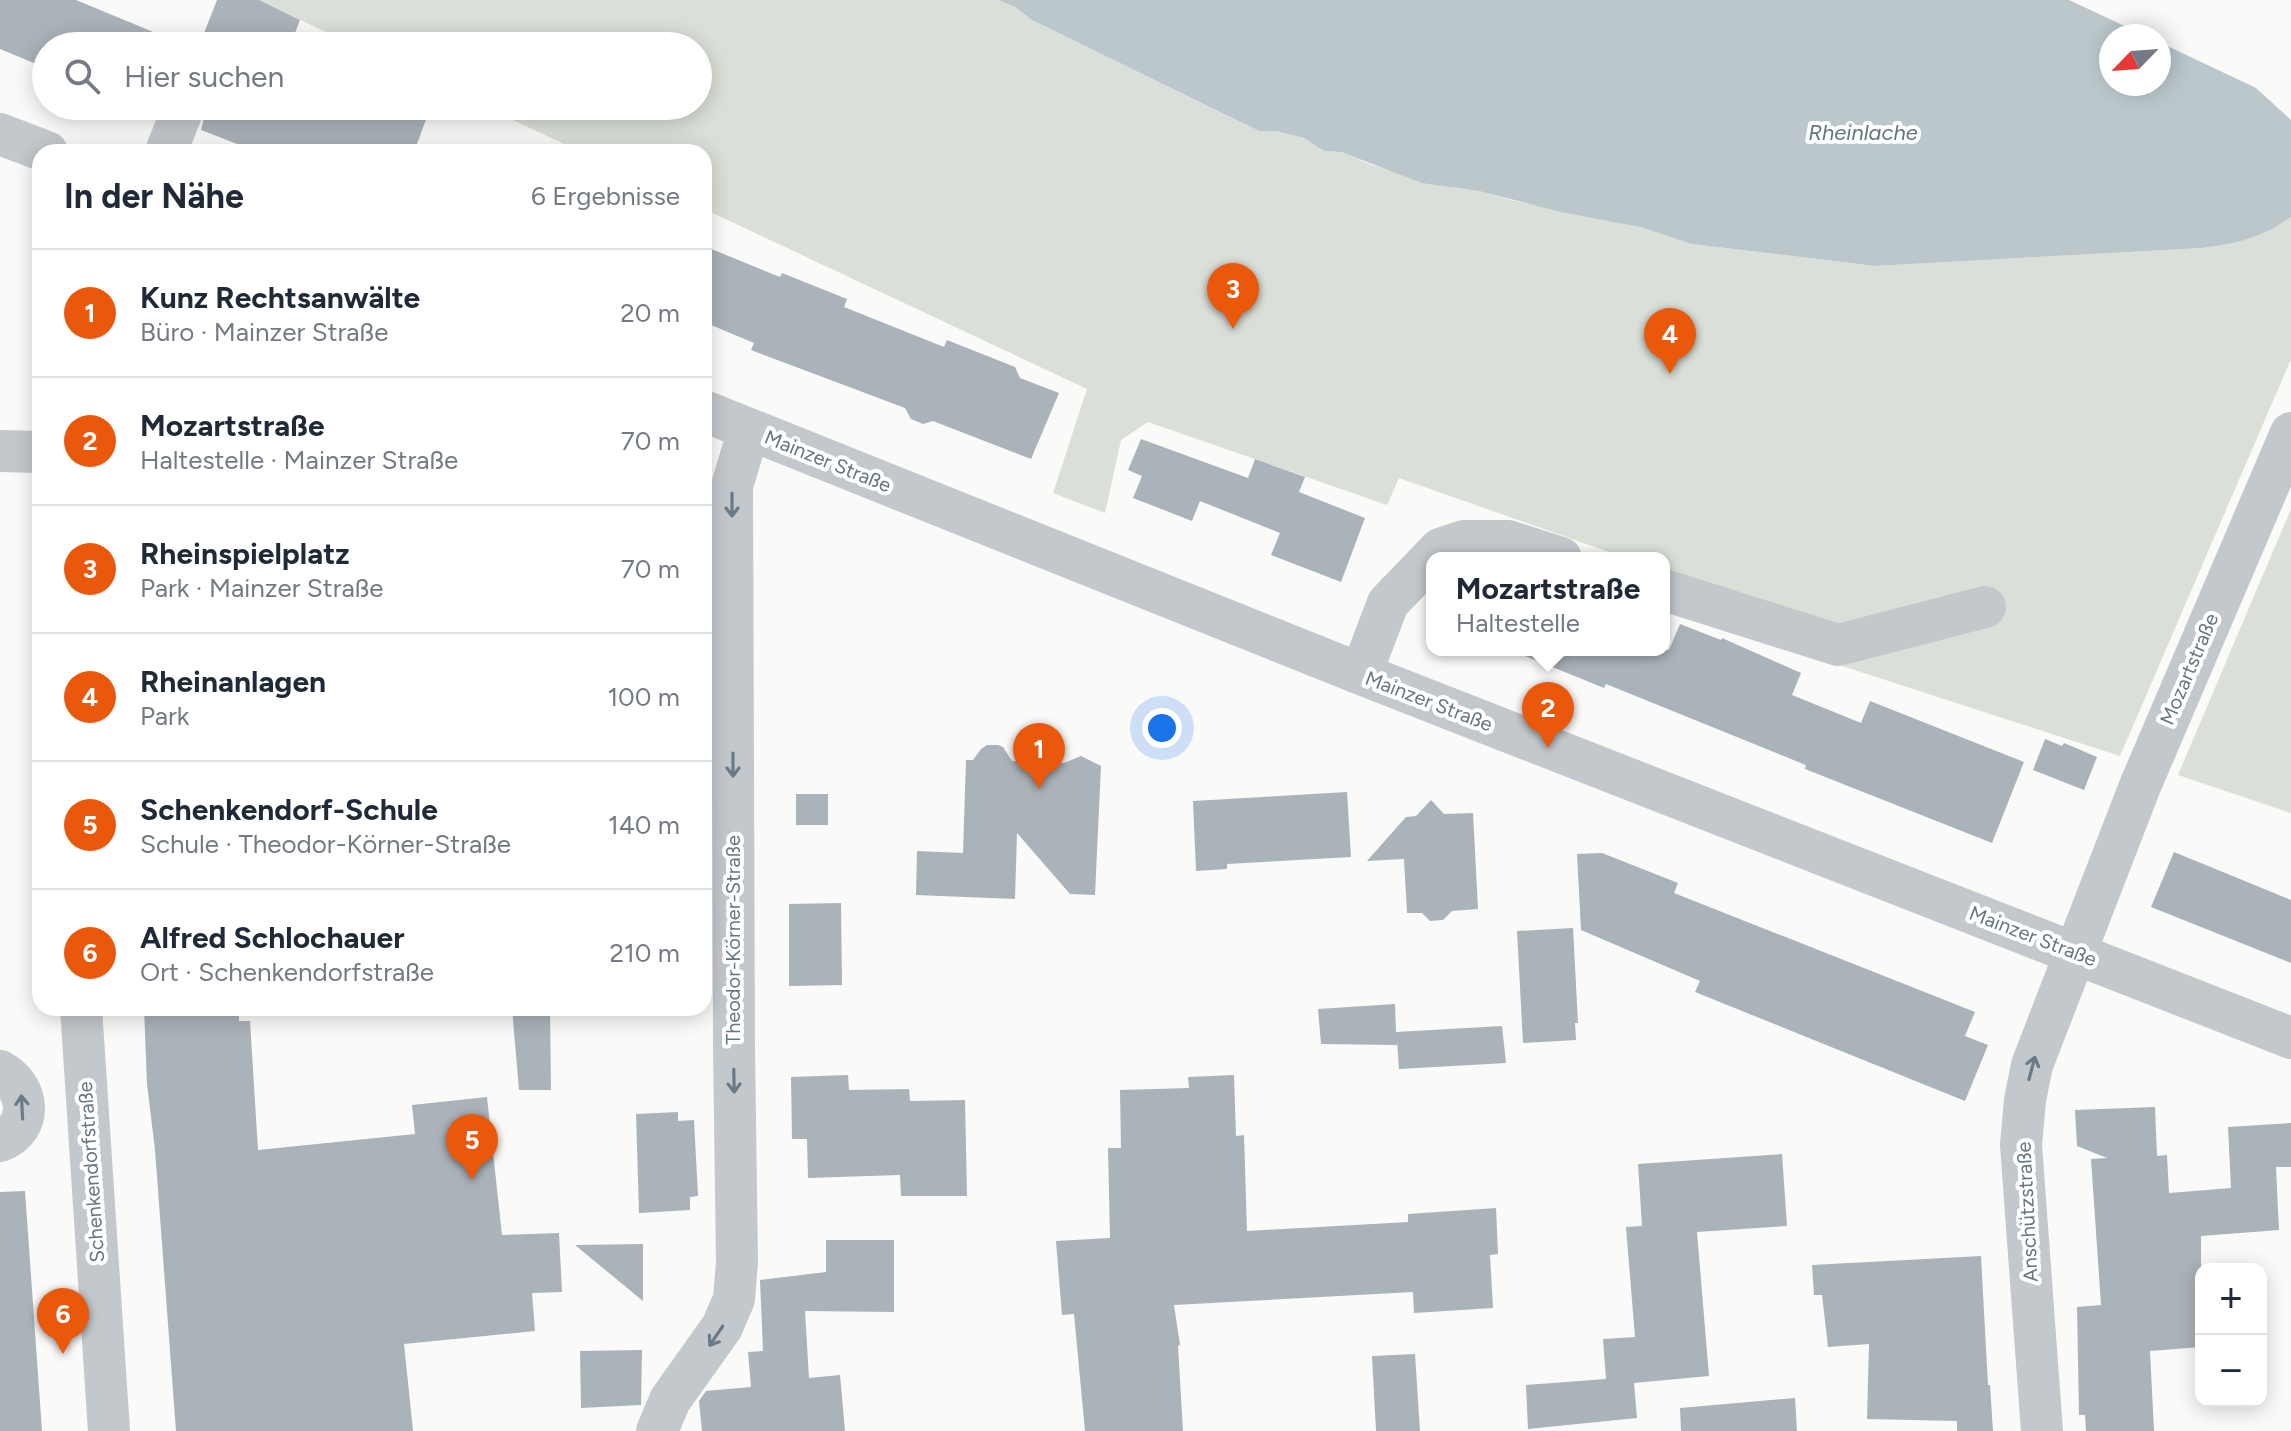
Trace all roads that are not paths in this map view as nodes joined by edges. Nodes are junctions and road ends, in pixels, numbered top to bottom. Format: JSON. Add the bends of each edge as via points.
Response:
{"nodes":[{"id":1,"x":179,"y":120,"type":"edge"},
{"id":2,"x":0,"y":134,"type":"edge"},
{"id":3,"x":169,"y":144,"type":"edge"},
{"id":4,"x":32,"y":146,"type":"edge"},
{"id":5,"x":712,"y":414,"type":"edge"},
{"id":6,"x":749,"y":429,"type":"junction"},
{"id":7,"x":2291,"y":433,"type":"edge"},
{"id":8,"x":0,"y":451,"type":"edge"},
{"id":9,"x":32,"y":452,"type":"edge"},
{"id":10,"x":1437,"y":552,"type":"edge"},
{"id":11,"x":1542,"y":552,"type":"edge"},
{"id":12,"x":1426,"y":564,"type":"edge"},
{"id":13,"x":1670,"y":592,"type":"edge"},
{"id":14,"x":1985,"y":607,"type":"dead end"},
{"id":15,"x":1361,"y":674,"type":"junction"},
{"id":16,"x":2076,"y":953,"type":"junction"},
{"id":17,"x":82,"y":1016,"type":"edge"},
{"id":18,"x":2291,"y":1038,"type":"edge"},
{"id":19,"x":0,"y":1071,"type":"edge"},
{"id":20,"x":0,"y":1141,"type":"edge"},
{"id":21,"x":109,"y":1431,"type":"edge"},
{"id":22,"x":657,"y":1431,"type":"edge"},
{"id":23,"x":2042,"y":1431,"type":"edge"}],
"edges":[{"from":1,"to":3,"type":"street"},
{"from":2,"to":4,"type":"street"},
{"from":5,"to":6,"type":"street","name":"Mainzer Straße"},
{"from":6,"to":15,"type":"street","name":"Mainzer Straße"},
{"from":6,"to":22,"type":"street","name":"Theodor-Körner-Straße","one_way":true,"via":[[732,486],[734,1299],[722,1327],[670,1400]]},
{"from":7,"to":16,"type":"street","name":"Mozartstraße","via":[[2140,786]]},
{"from":8,"to":9,"type":"street"},
{"from":10,"to":11,"type":"street","via":[[1464,541],[1508,541]]},
{"from":12,"to":15,"type":"street","via":[[1388,603]]},
{"from":13,"to":14,"type":"street","via":[[1838,645]]},
{"from":15,"to":16,"type":"street","name":"Mainzer Straße"},
{"from":16,"to":18,"type":"street","name":"Mainzer Straße"},
{"from":23,"to":16,"type":"street","name":"Anschützstraße","one_way":true,"via":[[2021,1145],[2032,1065]]},
{"from":17,"to":21,"type":"street","name":"Schenkendorfstraße"},
{"from":20,"to":19,"type":"street","one_way":true,"via":[[22,1125],[26,1108],[11,1077]]}]}
